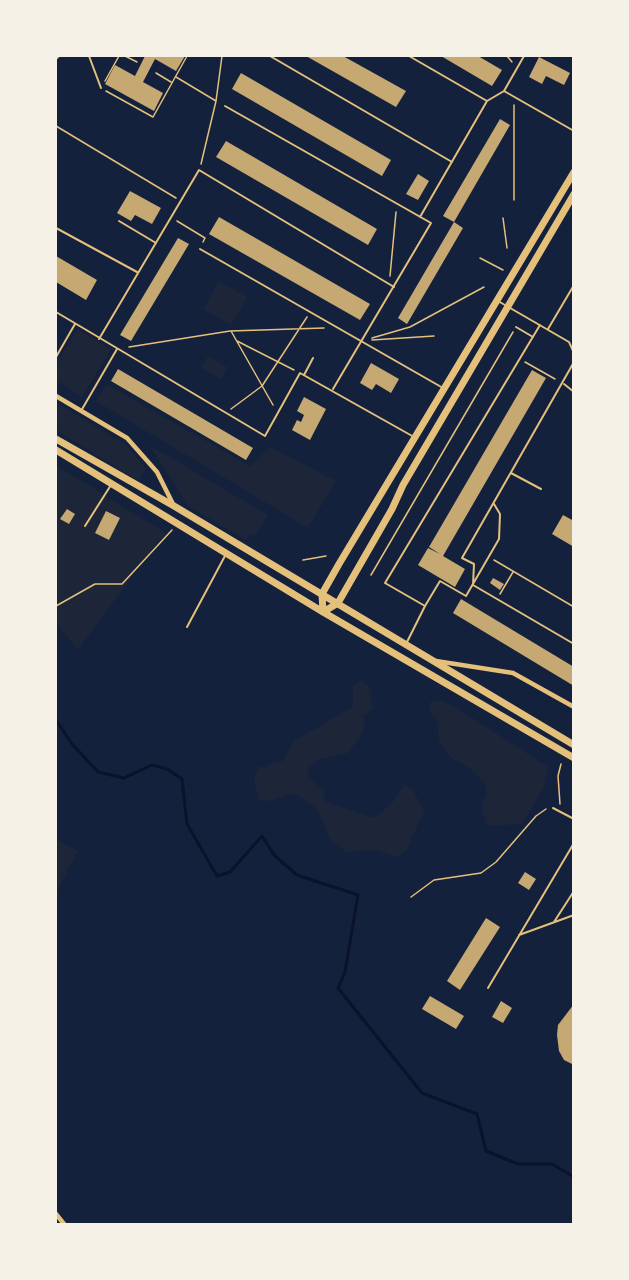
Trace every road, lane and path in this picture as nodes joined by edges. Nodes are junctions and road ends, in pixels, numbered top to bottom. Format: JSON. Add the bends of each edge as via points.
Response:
{"nodes":[{"id":1,"x":89,"y":56,"type":"edge"},
{"id":2,"x":119,"y":56,"type":"edge"},
{"id":3,"x":125,"y":56,"type":"edge"},
{"id":4,"x":187,"y":56,"type":"edge"},
{"id":5,"x":222,"y":56,"type":"edge"},
{"id":6,"x":270,"y":56,"type":"edge"},
{"id":7,"x":409,"y":56,"type":"edge"},
{"id":8,"x":507,"y":56,"type":"edge"},
{"id":9,"x":524,"y":56,"type":"edge"},
{"id":10,"x":137,"y":62,"type":"dead end"},
{"id":11,"x":517,"y":69,"type":"junction"},
{"id":12,"x":156,"y":73,"type":"dead end"},
{"id":13,"x":175,"y":77,"type":"junction"},
{"id":14,"x":172,"y":82,"type":"junction"},
{"id":15,"x":101,"y":88,"type":"junction"},
{"id":16,"x":504,"y":91,"type":"junction"},
{"id":17,"x":514,"y":96,"type":"junction"},
{"id":18,"x":216,"y":101,"type":"junction"},
{"id":19,"x":487,"y":101,"type":"junction"},
{"id":20,"x":225,"y":106,"type":"dead end"},
{"id":21,"x":56,"y":126,"type":"edge"},
{"id":22,"x":573,"y":131,"type":"edge"},
{"id":23,"x":452,"y":162,"type":"junction"},
{"id":24,"x":199,"y":171,"type":"junction"},
{"id":25,"x":573,"y":172,"type":"edge"},
{"id":26,"x":564,"y":189,"type":"junction"},
{"id":27,"x":573,"y":194,"type":"edge"},
{"id":28,"x":514,"y":200,"type":"dead end"},
{"id":29,"x":181,"y":201,"type":"junction"},
{"id":30,"x":397,"y":204,"type":"junction"},
{"id":31,"x":171,"y":217,"type":"junction"},
{"id":32,"x":420,"y":217,"type":"junction"},
{"id":33,"x":503,"y":218,"type":"dead end"},
{"id":34,"x":119,"y":221,"type":"dead end"},
{"id":35,"x":56,"y":228,"type":"edge"},
{"id":36,"x":156,"y":243,"type":"junction"},
{"id":37,"x":507,"y":248,"type":"dead end"},
{"id":38,"x":200,"y":249,"type":"joint"},
{"id":39,"x":480,"y":258,"type":"dead end"},
{"id":40,"x":138,"y":273,"type":"junction"},
{"id":41,"x":507,"y":273,"type":"dead end"},
{"id":42,"x":390,"y":283,"type":"junction"},
{"id":43,"x":573,"y":285,"type":"edge"},
{"id":44,"x":394,"y":287,"type":"junction"},
{"id":45,"x":484,"y":287,"type":"dead end"},
{"id":46,"x":498,"y":301,"type":"junction"},
{"id":47,"x":508,"y":307,"type":"junction"},
{"id":48,"x":56,"y":312,"type":"edge"},
{"id":49,"x":311,"y":312,"type":"junction"},
{"id":50,"x":75,"y":324,"type":"junction"},
{"id":51,"x":540,"y":325,"type":"junction"},
{"id":52,"x":516,"y":327,"type":"joint"},
{"id":53,"x":339,"y":328,"type":"junction"},
{"id":54,"x":300,"y":329,"type":"junction"},
{"id":55,"x":548,"y":329,"type":"junction"},
{"id":56,"x":230,"y":330,"type":"junction"},
{"id":57,"x":434,"y":336,"type":"dead end"},
{"id":58,"x":532,"y":337,"type":"junction"},
{"id":59,"x":99,"y":339,"type":"junction"},
{"id":60,"x":236,"y":340,"type":"junction"},
{"id":61,"x":363,"y":341,"type":"junction"},
{"id":62,"x":117,"y":349,"type":"junction"},
{"id":63,"x":573,"y":353,"type":"edge"},
{"id":64,"x":56,"y":355,"type":"edge"},
{"id":65,"x":313,"y":358,"type":"dead end"},
{"id":66,"x":519,"y":359,"type":"junction"},
{"id":67,"x":279,"y":362,"type":"junction"},
{"id":68,"x":573,"y":362,"type":"edge"},
{"id":69,"x":300,"y":373,"type":"junction"},
{"id":70,"x":304,"y":375,"type":"junction"},
{"id":71,"x":563,"y":384,"type":"junction"},
{"id":72,"x":262,"y":386,"type":"junction"},
{"id":73,"x":445,"y":389,"type":"junction"},
{"id":74,"x":332,"y":390,"type":"junction"},
{"id":75,"x":573,"y":392,"type":"edge"},
{"id":76,"x":56,"y":396,"type":"edge"},
{"id":77,"x":81,"y":411,"type":"junction"},
{"id":78,"x":225,"y":413,"type":"junction"},
{"id":79,"x":278,"y":414,"type":"junction"},
{"id":80,"x":56,"y":438,"type":"edge"},
{"id":81,"x":416,"y":438,"type":"junction"},
{"id":82,"x":56,"y":452,"type":"edge"},
{"id":83,"x":511,"y":473,"type":"junction"},
{"id":84,"x":112,"y":484,"type":"junction"},
{"id":85,"x":541,"y":489,"type":"dead end"},
{"id":86,"x":494,"y":503,"type":"junction"},
{"id":87,"x":174,"y":506,"type":"junction"},
{"id":88,"x":85,"y":526,"type":"dead end"},
{"id":89,"x":172,"y":530,"type":"dead end"},
{"id":90,"x":226,"y":554,"type":"junction"},
{"id":91,"x":327,"y":556,"type":"dead end"},
{"id":92,"x":489,"y":557,"type":"junction"},
{"id":93,"x":303,"y":560,"type":"dead end"},
{"id":94,"x":514,"y":572,"type":"junction"},
{"id":95,"x":371,"y":575,"type":"dead end"},
{"id":96,"x":473,"y":585,"type":"junction"},
{"id":97,"x":322,"y":594,"type":"junction"},
{"id":98,"x":497,"y":599,"type":"junction"},
{"id":99,"x":338,"y":603,"type":"junction"},
{"id":100,"x":56,"y":606,"type":"edge"},
{"id":101,"x":425,"y":606,"type":"junction"},
{"id":102,"x":573,"y":607,"type":"edge"},
{"id":103,"x":323,"y":612,"type":"junction"},
{"id":104,"x":187,"y":627,"type":"dead end"},
{"id":105,"x":406,"y":644,"type":"junction"},
{"id":106,"x":573,"y":644,"type":"edge"},
{"id":107,"x":431,"y":660,"type":"junction"},
{"id":108,"x":573,"y":707,"type":"edge"},
{"id":109,"x":573,"y":745,"type":"edge"},
{"id":110,"x":573,"y":758,"type":"edge"},
{"id":111,"x":561,"y":764,"type":"dead end"},
{"id":112,"x":553,"y":808,"type":"joint"},
{"id":113,"x":561,"y":812,"type":"junction"},
{"id":114,"x":573,"y":819,"type":"edge"},
{"id":115,"x":573,"y":843,"type":"edge"},
{"id":116,"x":573,"y":891,"type":"edge"},
{"id":117,"x":411,"y":897,"type":"dead end"},
{"id":118,"x":573,"y":915,"type":"edge"},
{"id":119,"x":554,"y":922,"type":"junction"},
{"id":120,"x":519,"y":935,"type":"junction"},
{"id":121,"x":488,"y":987,"type":"dead end"},
{"id":122,"x":56,"y":1214,"type":"edge"},
{"id":123,"x":64,"y":1224,"type":"edge"}],
"edges":[{"from":1,"to":15,"type":"lane"},
{"from":2,"to":15,"type":"path"},
{"from":3,"to":10,"type":"path"},
{"from":4,"to":13,"type":"path"},
{"from":5,"to":18,"type":"path"},
{"from":6,"to":23,"type":"lane"},
{"from":7,"to":19,"type":"lane"},
{"from":8,"to":11,"type":"path"},
{"from":9,"to":11,"type":"lane"},
{"from":11,"to":16,"type":"lane"},
{"from":12,"to":14,"type":"path"},
{"from":13,"to":14,"type":"path"},
{"from":13,"to":18,"type":"path"},
{"from":14,"to":15,"type":"path","via":[[153,117]]},
{"from":16,"to":17,"type":"lane"},
{"from":16,"to":19,"type":"lane"},
{"from":17,"to":22,"type":"lane"},
{"from":17,"to":28,"type":"path"},
{"from":18,"to":24,"type":"path"},
{"from":19,"to":23,"type":"lane"},
{"from":20,"to":30,"type":"lane"},
{"from":21,"to":29,"type":"path"},
{"from":23,"to":32,"type":"lane"},
{"from":24,"to":29,"type":"lane"},
{"from":24,"to":42,"type":"lane"},
{"from":25,"to":26,"type":"main road"},
{"from":26,"to":27,"type":"lane"},
{"from":26,"to":46,"type":"main road"},
{"from":27,"to":47,"type":"main road"},
{"from":29,"to":31,"type":"lane"},
{"from":30,"to":32,"type":"lane"},
{"from":30,"to":42,"type":"path"},
{"from":31,"to":36,"type":"lane"},
{"from":31,"to":38,"type":"path","via":[[205,238]]},
{"from":32,"to":44,"type":"lane","via":[[431,223]]},
{"from":33,"to":37,"type":"path"},
{"from":34,"to":36,"type":"lane"},
{"from":35,"to":40,"type":"lane"},
{"from":36,"to":40,"type":"lane"},
{"from":38,"to":49,"type":"lane"},
{"from":39,"to":41,"type":"path"},
{"from":40,"to":59,"type":"lane"},
{"from":42,"to":44,"type":"lane"},
{"from":43,"to":55,"type":"lane"},
{"from":44,"to":61,"type":"lane"},
{"from":45,"to":61,"type":"path","via":[[410,327]]},
{"from":46,"to":47,"type":"lane"},
{"from":46,"to":73,"type":"main road"},
{"from":47,"to":51,"type":"lane"},
{"from":47,"to":99,"type":"main road"},
{"from":48,"to":50,"type":"lane"},
{"from":49,"to":53,"type":"lane"},
{"from":49,"to":54,"type":"path"},
{"from":50,"to":59,"type":"lane"},
{"from":50,"to":64,"type":"lane"},
{"from":51,"to":55,"type":"lane"},
{"from":51,"to":58,"type":"lane"},
{"from":52,"to":58,"type":"lane"},
{"from":52,"to":95,"type":"path"},
{"from":53,"to":54,"type":"path"},
{"from":53,"to":61,"type":"lane"},
{"from":54,"to":56,"type":"path"},
{"from":54,"to":67,"type":"path"},
{"from":55,"to":63,"type":"lane","via":[[569,342]]},
{"from":56,"to":60,"type":"path"},
{"from":56,"to":62,"type":"path"},
{"from":57,"to":61,"type":"path"},
{"from":58,"to":66,"type":"lane"},
{"from":59,"to":62,"type":"lane"},
{"from":60,"to":67,"type":"path"},
{"from":60,"to":72,"type":"path"},
{"from":61,"to":73,"type":"lane"},
{"from":61,"to":74,"type":"lane"},
{"from":62,"to":77,"type":"lane"},
{"from":62,"to":78,"type":"lane"},
{"from":65,"to":70,"type":"lane"},
{"from":66,"to":71,"type":"path"},
{"from":66,"to":101,"type":"lane","via":[[385,583]]},
{"from":67,"to":69,"type":"path"},
{"from":67,"to":72,"type":"path"},
{"from":68,"to":71,"type":"lane"},
{"from":69,"to":70,"type":"lane"},
{"from":69,"to":79,"type":"lane"},
{"from":70,"to":74,"type":"lane"},
{"from":71,"to":75,"type":"lane"},
{"from":71,"to":83,"type":"lane"},
{"from":72,"to":78,"type":"path"},
{"from":72,"to":79,"type":"path"},
{"from":73,"to":81,"type":"main road"},
{"from":74,"to":81,"type":"lane"},
{"from":76,"to":77,"type":"street"},
{"from":77,"to":87,"type":"street","via":[[127,438],[141,451]]},
{"from":78,"to":79,"type":"lane","via":[[265,436]]},
{"from":80,"to":87,"type":"main road"},
{"from":81,"to":97,"type":"main road"},
{"from":82,"to":84,"type":"main road"},
{"from":83,"to":85,"type":"lane"},
{"from":83,"to":86,"type":"lane"},
{"from":84,"to":88,"type":"lane"},
{"from":84,"to":90,"type":"main road"},
{"from":86,"to":92,"type":"lane","via":[[501,525],[499,539]]},
{"from":86,"to":96,"type":"lane","via":[[462,558],[474,564]]},
{"from":87,"to":97,"type":"main road"},
{"from":89,"to":100,"type":"path","via":[[122,584],[95,584]]},
{"from":90,"to":103,"type":"main road"},
{"from":90,"to":104,"type":"lane"},
{"from":91,"to":93,"type":"path"},
{"from":92,"to":94,"type":"path"},
{"from":92,"to":96,"type":"lane"},
{"from":94,"to":98,"type":"path"},
{"from":94,"to":102,"type":"path"},
{"from":96,"to":98,"type":"lane"},
{"from":96,"to":101,"type":"lane","via":[[466,596],[440,581]]},
{"from":97,"to":99,"type":"main road"},
{"from":97,"to":103,"type":"main road"},
{"from":98,"to":106,"type":"lane"},
{"from":99,"to":103,"type":"main road"},
{"from":99,"to":105,"type":"main road"},
{"from":101,"to":105,"type":"lane"},
{"from":103,"to":110,"type":"main road"},
{"from":105,"to":107,"type":"main road"},
{"from":107,"to":108,"type":"street","via":[[513,673]]},
{"from":107,"to":109,"type":"main road"},
{"from":111,"to":113,"type":"path"},
{"from":112,"to":113,"type":"lane"},
{"from":112,"to":117,"type":"path","via":[[543,809],[496,862],[481,873],[434,880]]},
{"from":113,"to":114,"type":"lane"},
{"from":115,"to":120,"type":"lane"},
{"from":116,"to":119,"type":"lane"},
{"from":118,"to":119,"type":"lane"},
{"from":119,"to":120,"type":"lane"},
{"from":120,"to":121,"type":"lane"},
{"from":122,"to":123,"type":"street"}]}
